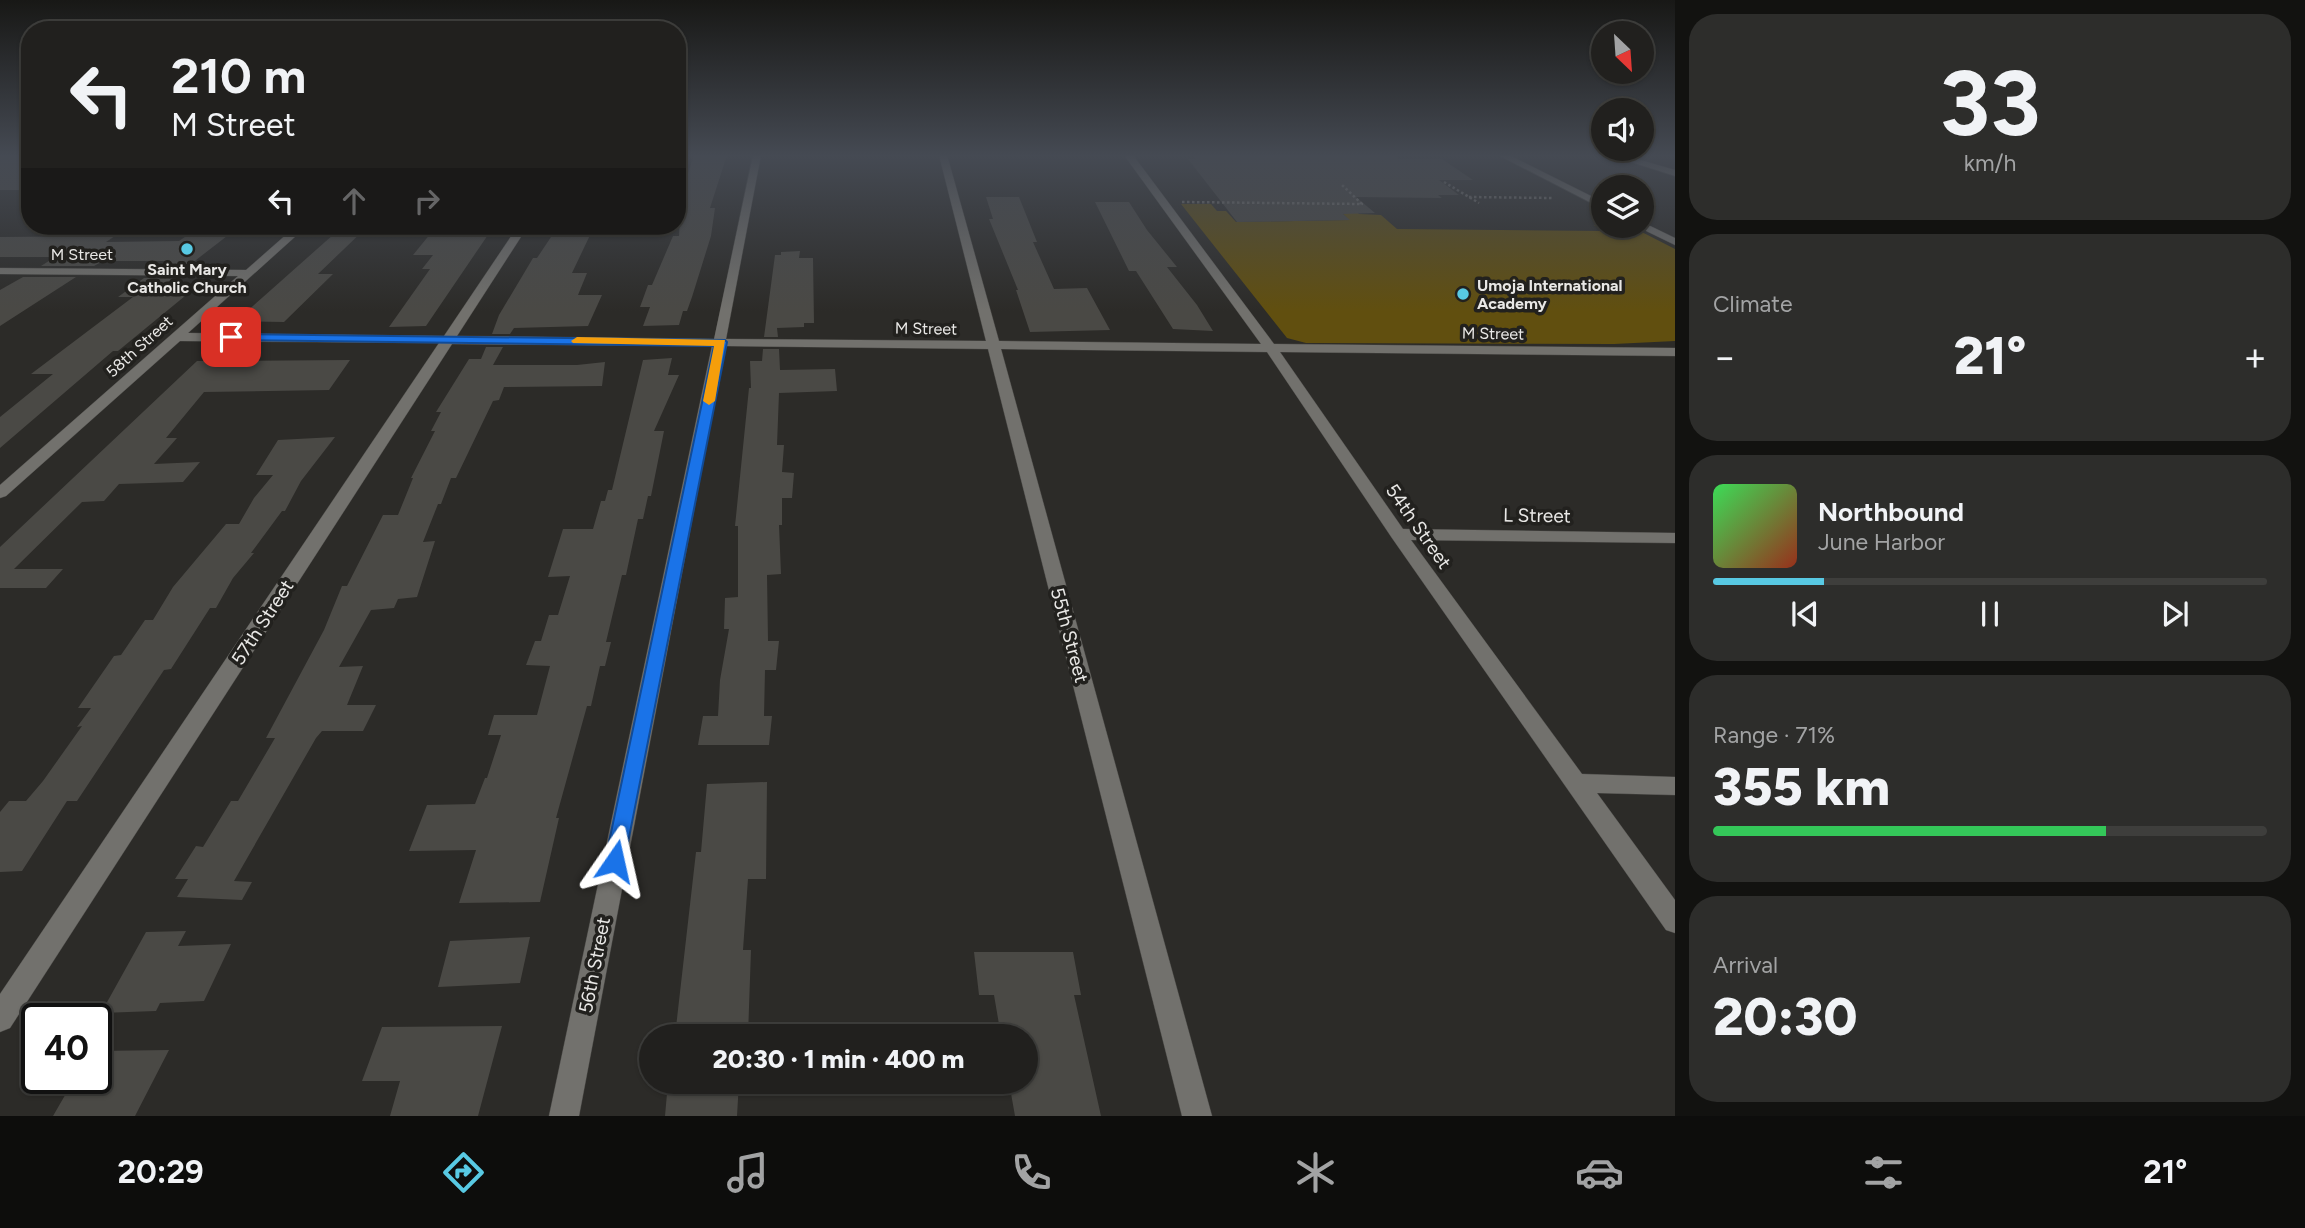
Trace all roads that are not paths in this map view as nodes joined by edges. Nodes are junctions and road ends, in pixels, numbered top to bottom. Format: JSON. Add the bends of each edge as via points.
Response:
{"nodes":[{"id":1,"x":747,"y":207,"type":"edge"},
{"id":2,"x":957,"y":207,"type":"edge"},
{"id":3,"x":1167,"y":207,"type":"edge"},
{"id":4,"x":1654,"y":231,"type":"edge"},
{"id":5,"x":292,"y":235,"type":"edge"},
{"id":6,"x":517,"y":235,"type":"edge"},
{"id":7,"x":1675,"y":242,"type":"edge"},
{"id":8,"x":0,"y":271,"type":"edge"},
{"id":9,"x":248,"y":273,"type":"junction"},
{"id":10,"x":177,"y":337,"type":"junction"},
{"id":11,"x":448,"y":340,"type":"junction"},
{"id":12,"x":721,"y":342,"type":"junction"},
{"id":13,"x":994,"y":346,"type":"junction"},
{"id":14,"x":1270,"y":347,"type":"junction"},
{"id":15,"x":1675,"y":352,"type":"edge"},
{"id":16,"x":0,"y":493,"type":"edge"},
{"id":17,"x":1398,"y":534,"type":"junction"},
{"id":18,"x":1675,"y":538,"type":"edge"},
{"id":19,"x":1576,"y":783,"type":"junction"},
{"id":20,"x":1675,"y":786,"type":"edge"},
{"id":21,"x":1675,"y":921,"type":"edge"},
{"id":22,"x":0,"y":1018,"type":"edge"},
{"id":23,"x":564,"y":1116,"type":"edge"},
{"id":24,"x":1197,"y":1116,"type":"edge"}],
"edges":[{"from":1,"to":12,"type":"street","name":"56th Street"},
{"from":2,"to":13,"type":"street","name":"55th Street"},
{"from":3,"to":14,"type":"street","name":"54th Street"},
{"from":4,"to":7,"type":"street"},
{"from":5,"to":9,"type":"street","name":"58th Street"},
{"from":6,"to":11,"type":"street","name":"57th Street"},
{"from":8,"to":9,"type":"street","name":"M Street"},
{"from":9,"to":10,"type":"street","name":"58th Street"},
{"from":10,"to":11,"type":"street","name":"M Street"},
{"from":10,"to":16,"type":"street","name":"58th Street"},
{"from":11,"to":12,"type":"street","name":"M Street"},
{"from":11,"to":22,"type":"street","name":"57th Street"},
{"from":12,"to":13,"type":"street","name":"M Street"},
{"from":12,"to":23,"type":"street","name":"56th Street"},
{"from":13,"to":14,"type":"street","name":"M Street"},
{"from":13,"to":24,"type":"street","name":"55th Street"},
{"from":14,"to":15,"type":"street","name":"M Street"},
{"from":14,"to":17,"type":"street","name":"54th Street"},
{"from":17,"to":18,"type":"street","name":"L Street"},
{"from":17,"to":19,"type":"street","name":"54th Street"},
{"from":19,"to":20,"type":"street"},
{"from":19,"to":21,"type":"street","name":"54th Street"}]}
